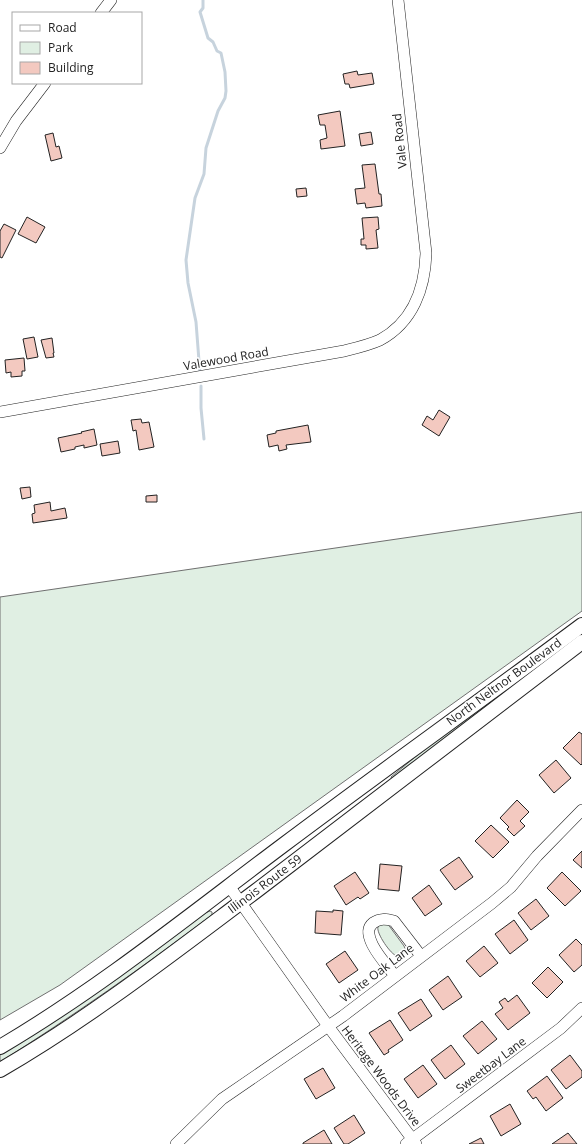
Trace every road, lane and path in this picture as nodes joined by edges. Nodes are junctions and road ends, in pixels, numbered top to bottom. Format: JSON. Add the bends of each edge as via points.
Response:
{"nodes":[{"id":1,"x":111,"y":0,"type":"edge"},
{"id":2,"x":398,"y":0,"type":"edge"},
{"id":3,"x":102,"y":12,"type":"edge"},
{"id":4,"x":44,"y":84,"type":"edge"},
{"id":5,"x":0,"y":148,"type":"edge"},
{"id":6,"x":424,"y":280,"type":"joint"},
{"id":7,"x":0,"y":412,"type":"edge"},
{"id":8,"x":582,"y":625,"type":"edge"},
{"id":9,"x":582,"y":642,"type":"edge"},
{"id":10,"x":522,"y":688,"type":"joint"},
{"id":11,"x":425,"y":739,"type":"joint"},
{"id":12,"x":582,"y":810,"type":"edge"},
{"id":13,"x":229,"y":886,"type":"junction"},
{"id":14,"x":241,"y":902,"type":"junction"},
{"id":15,"x":421,"y":956,"type":"junction"},
{"id":16,"x":395,"y":976,"type":"junction"},
{"id":17,"x":582,"y":1008,"type":"edge"},
{"id":18,"x":328,"y":1026,"type":"junction"},
{"id":19,"x":0,"y":1047,"type":"edge"},
{"id":20,"x":0,"y":1070,"type":"edge"},
{"id":21,"x":411,"y":1143,"type":"edge"},
{"id":22,"x":176,"y":1144,"type":"edge"}],
"edges":[{"from":1,"to":3,"type":"street"},
{"from":2,"to":6,"type":"street","name":"Vale Road","via":[[426,253]]},
{"from":4,"to":5,"type":"street","via":[[16,121]]},
{"from":6,"to":7,"type":"street","name":"Valewood Road","via":[[412,311],[388,334],[370,344],[344,351]]},
{"from":8,"to":11,"type":"main road","name":"North Neltnor Boulevard"},
{"from":9,"to":10,"type":"main road","name":"North Neltnor Boulevard"},
{"from":10,"to":14,"type":"main road","name":"Illinois Route 59"},
{"from":11,"to":13,"type":"main road","name":"Illinois Route 59"},
{"from":12,"to":15,"type":"street","name":"White Oak Lane","via":[[511,887]]},
{"from":13,"to":14,"type":"street","name":"Heritage Woods Drive"},
{"from":13,"to":19,"type":"main road","name":"Illinois Route 59","via":[[75,1000]]},
{"from":14,"to":18,"type":"street","name":"Heritage Woods Drive"},
{"from":14,"to":20,"type":"main road","name":"Illinois Route 59","via":[[89,1014]]},
{"from":15,"to":16,"type":"street","name":"White Oak Lane"},
{"from":15,"to":16,"type":"street","via":[[394,921],[377,920],[368,932],[371,944]]},
{"from":16,"to":18,"type":"street","name":"White Oak Lane"},
{"from":17,"to":21,"type":"street","name":"Sweetbay Lane","via":[[561,1028]]},
{"from":18,"to":21,"type":"street","name":"Heritage Woods Drive"},
{"from":18,"to":22,"type":"street","name":"White Oak Lane","via":[[222,1099]]}]}
